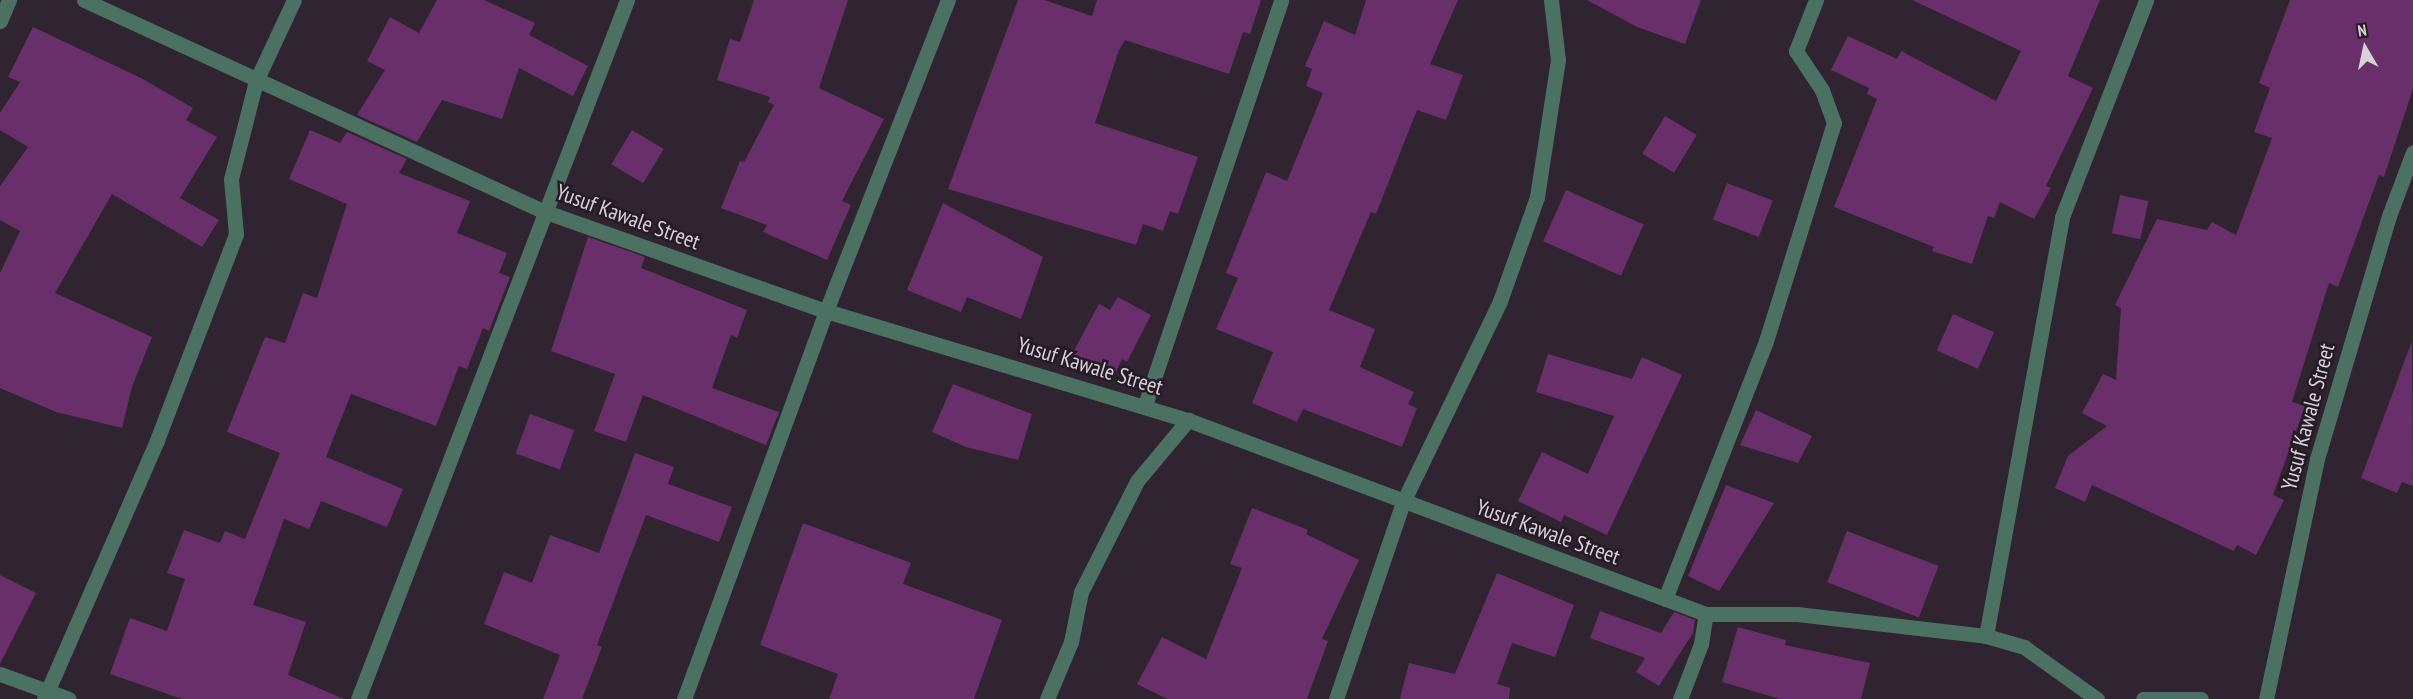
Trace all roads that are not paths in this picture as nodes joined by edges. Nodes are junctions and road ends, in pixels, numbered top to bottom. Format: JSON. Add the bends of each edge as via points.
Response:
{"nodes":[{"id":1,"x":9,"y":0,"type":"edge"},
{"id":2,"x":84,"y":0,"type":"edge"},
{"id":3,"x":294,"y":0,"type":"edge"},
{"id":4,"x":627,"y":0,"type":"edge"},
{"id":5,"x":948,"y":0,"type":"edge"},
{"id":6,"x":1281,"y":0,"type":"edge"},
{"id":7,"x":1551,"y":0,"type":"edge"},
{"id":8,"x":1816,"y":0,"type":"edge"},
{"id":9,"x":2146,"y":0,"type":"edge"},
{"id":10,"x":0,"y":21,"type":"edge"},
{"id":11,"x":256,"y":81,"type":"junction"},
{"id":12,"x":2413,"y":152,"type":"edge"},
{"id":13,"x":543,"y":211,"type":"junction"},
{"id":14,"x":826,"y":310,"type":"junction"},
{"id":15,"x":1145,"y":405,"type":"junction"},
{"id":16,"x":1188,"y":420,"type":"junction"},
{"id":17,"x":1403,"y":502,"type":"junction"},
{"id":18,"x":1665,"y":599,"type":"junction"},
{"id":19,"x":1707,"y":614,"type":"junction"},
{"id":20,"x":1986,"y":636,"type":"junction"},
{"id":21,"x":0,"y":674,"type":"edge"},
{"id":22,"x":46,"y":695,"type":"edge"},
{"id":23,"x":69,"y":699,"type":"edge"},
{"id":24,"x":358,"y":699,"type":"edge"},
{"id":25,"x":684,"y":699,"type":"edge"},
{"id":26,"x":1047,"y":699,"type":"edge"},
{"id":27,"x":1336,"y":699,"type":"edge"},
{"id":28,"x":1680,"y":699,"type":"edge"},
{"id":29,"x":2097,"y":699,"type":"edge"},
{"id":30,"x":2143,"y":699,"type":"edge"},
{"id":31,"x":2201,"y":699,"type":"edge"},
{"id":32,"x":2265,"y":699,"type":"edge"}],
"edges":[{"from":1,"to":10,"type":"street"},
{"from":2,"to":11,"type":"street","name":"Yusuf Kawale Street"},
{"from":3,"to":11,"type":"street"},
{"from":4,"to":13,"type":"street"},
{"from":5,"to":14,"type":"street"},
{"from":6,"to":15,"type":"street"},
{"from":7,"to":17,"type":"street","via":[[1558,60],[1537,197],[1500,301]]},
{"from":8,"to":18,"type":"street","via":[[1796,51],[1822,90],[1834,123],[1766,341]]},
{"from":9,"to":20,"type":"street","via":[[2062,217]]},
{"from":11,"to":13,"type":"street","name":"Yusuf Kawale Street"},
{"from":11,"to":22,"type":"street","via":[[231,178],[236,234],[156,440]]},
{"from":12,"to":32,"type":"street","name":"Yusuf Kawale Street","via":[[2389,216],[2317,459]]},
{"from":13,"to":14,"type":"street","name":"Yusuf Kawale Street"},
{"from":13,"to":24,"type":"street"},
{"from":14,"to":15,"type":"street","name":"Yusuf Kawale Street"},
{"from":14,"to":25,"type":"street"},
{"from":15,"to":16,"type":"street","name":"Yusuf Kawale Street"},
{"from":16,"to":17,"type":"street","name":"Yusuf Kawale Street"},
{"from":16,"to":26,"type":"street","via":[[1137,481],[1081,592],[1071,642]]},
{"from":17,"to":18,"type":"street","name":"Yusuf Kawale Street"},
{"from":17,"to":27,"type":"street"},
{"from":18,"to":19,"type":"street","name":"Yusuf Kawale Street"},
{"from":19,"to":20,"type":"street","name":"Yusuf Kawale Street","via":[[1797,614]]},
{"from":19,"to":28,"type":"street","via":[[1701,644]]},
{"from":20,"to":29,"type":"street","name":"Yusuf Kawale Street","via":[[2025,647]]},
{"from":21,"to":22,"type":"street"},
{"from":22,"to":23,"type":"street"},
{"from":30,"to":31,"type":"street"}]}
